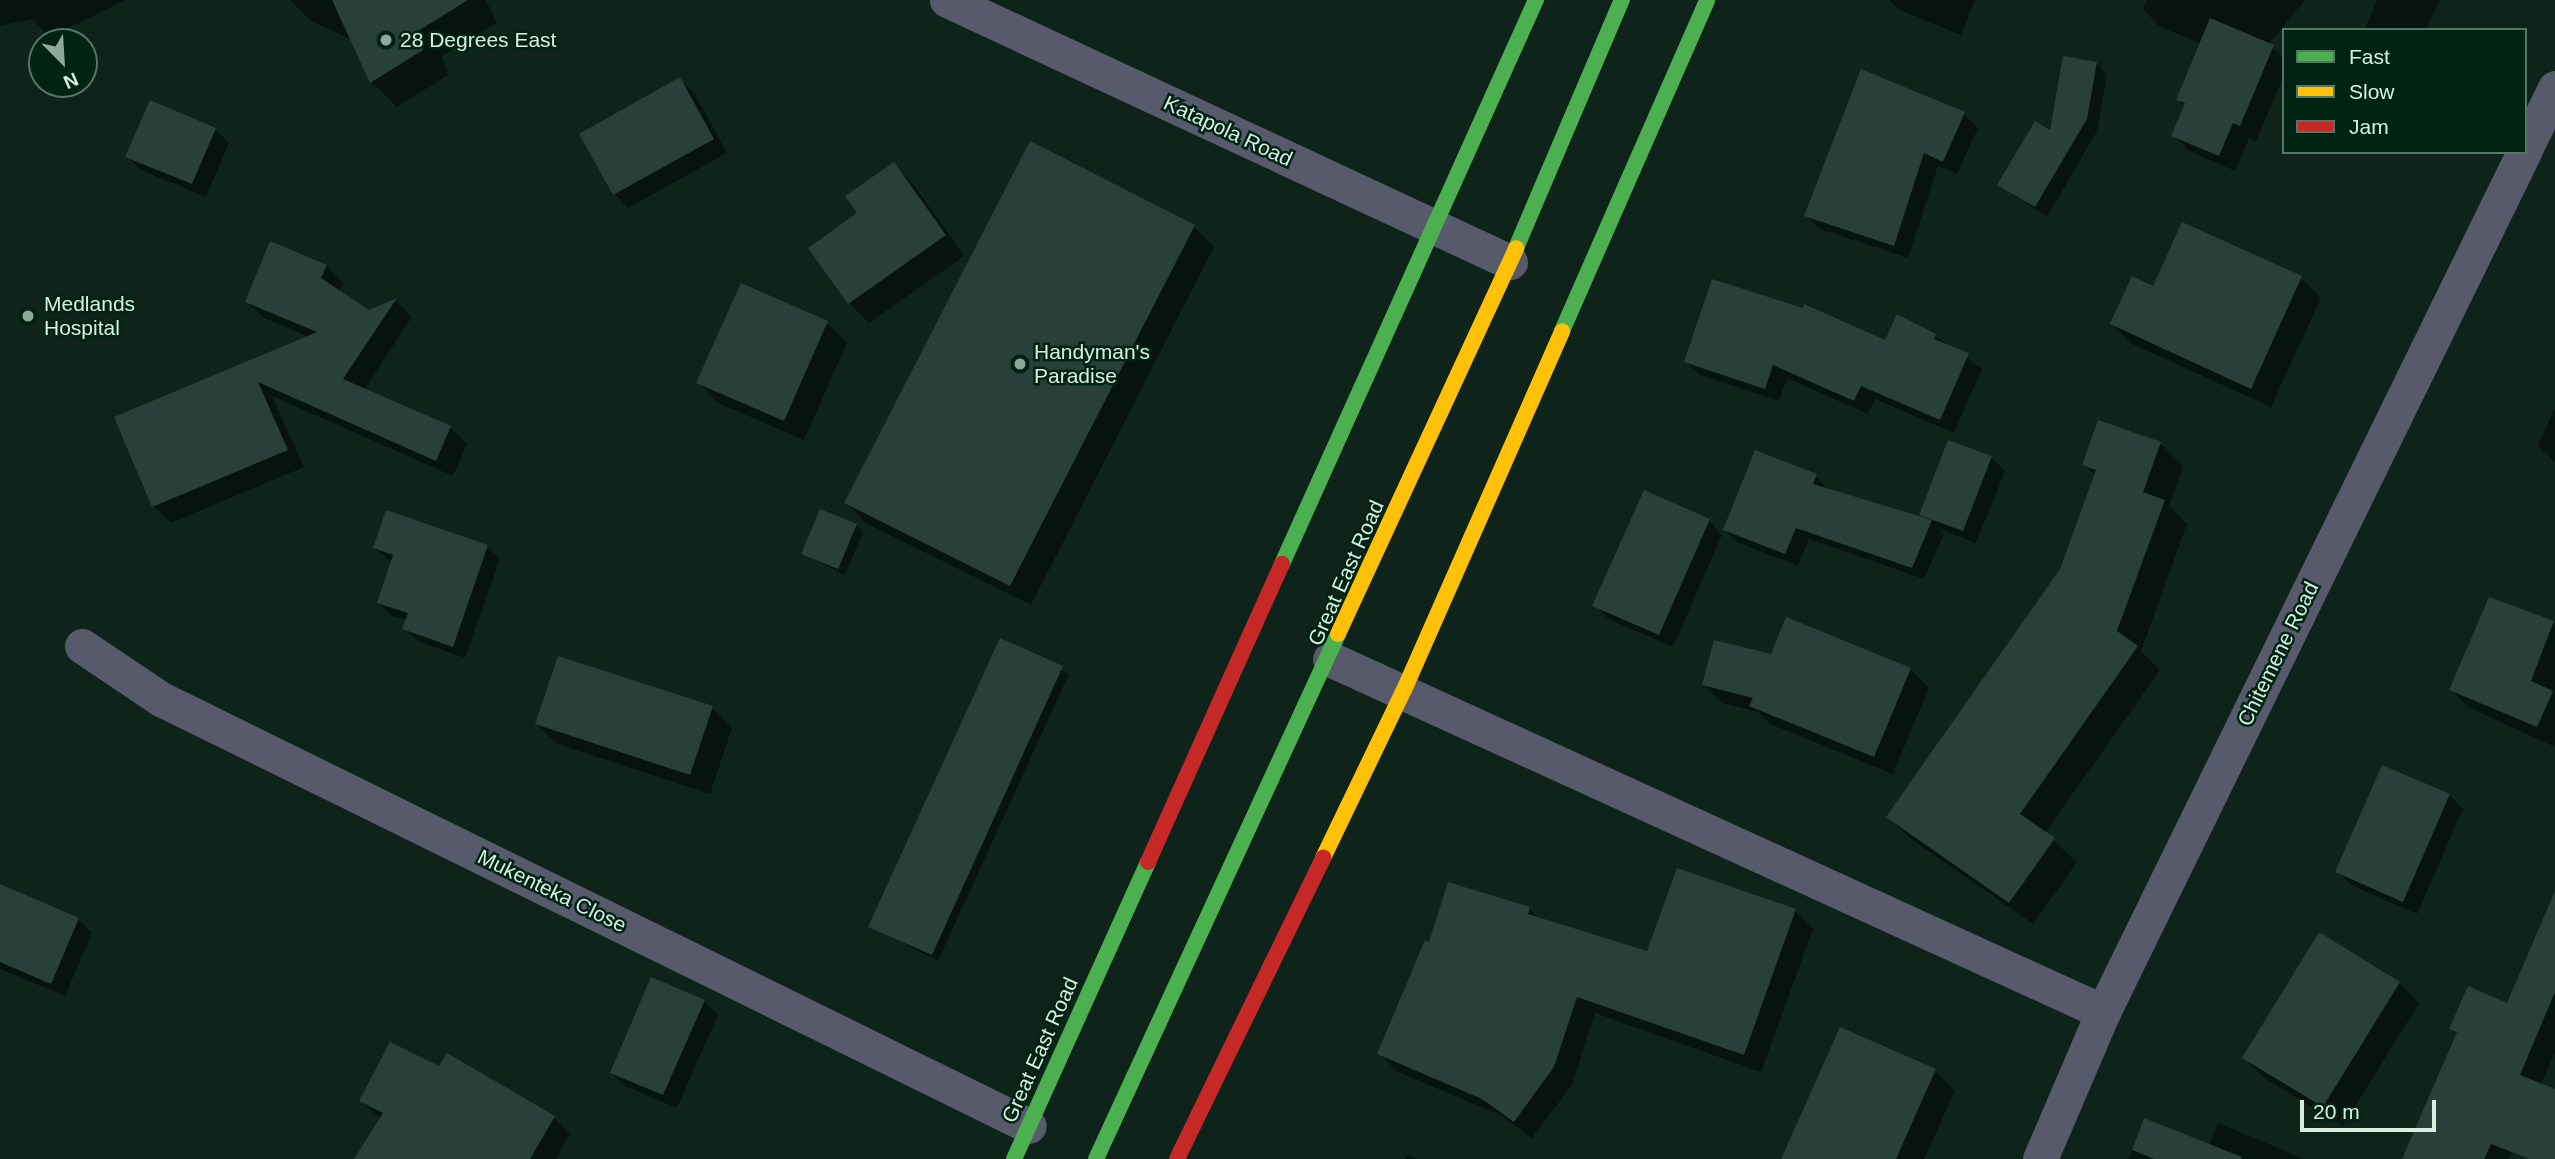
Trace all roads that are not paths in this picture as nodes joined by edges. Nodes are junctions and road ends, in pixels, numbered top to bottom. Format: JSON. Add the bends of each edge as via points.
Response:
{"nodes":[{"id":1,"x":947,"y":0,"type":"edge"},
{"id":2,"x":1536,"y":0,"type":"edge"},
{"id":3,"x":1622,"y":0,"type":"edge"},
{"id":4,"x":1707,"y":0,"type":"edge"},
{"id":5,"x":2555,"y":88,"type":"edge"},
{"id":6,"x":2527,"y":145,"type":"edge"},
{"id":7,"x":2523,"y":154,"type":"edge"},
{"id":8,"x":1437,"y":228,"type":"junction"},
{"id":9,"x":1510,"y":262,"type":"junction"},
{"id":10,"x":82,"y":646,"type":"dead end"},
{"id":11,"x":1330,"y":659,"type":"junction"},
{"id":12,"x":1404,"y":690,"type":"junction"},
{"id":13,"x":2103,"y":1012,"type":"junction"},
{"id":14,"x":1029,"y":1126,"type":"junction"},
{"id":15,"x":1014,"y":1159,"type":"edge"},
{"id":16,"x":1096,"y":1159,"type":"edge"},
{"id":17,"x":1177,"y":1159,"type":"edge"},
{"id":18,"x":2040,"y":1159,"type":"edge"}],
"edges":[{"from":1,"to":8,"type":"street","name":"Katapola Road"},
{"from":2,"to":8,"type":"main road","name":"Great East Road"},
{"from":3,"to":9,"type":"main road","name":"Great East Road"},
{"from":4,"to":12,"type":"main road"},
{"from":5,"to":6,"type":"street","name":"Chitemene Road"},
{"from":7,"to":13,"type":"street","name":"Chitemene Road"},
{"from":8,"to":9,"type":"street","name":"Katapola Road"},
{"from":8,"to":14,"type":"main road","name":"Great East Road"},
{"from":9,"to":11,"type":"main road","name":"Great East Road"},
{"from":10,"to":14,"type":"street","name":"Mukenteka Close","via":[[161,699]]},
{"from":11,"to":12,"type":"street"},
{"from":11,"to":16,"type":"main road","name":"Great East Road"},
{"from":12,"to":13,"type":"street"},
{"from":12,"to":17,"type":"main road"},
{"from":13,"to":18,"type":"street","name":"Chitemene Road"},
{"from":14,"to":15,"type":"main road","name":"Great East Road"}]}
